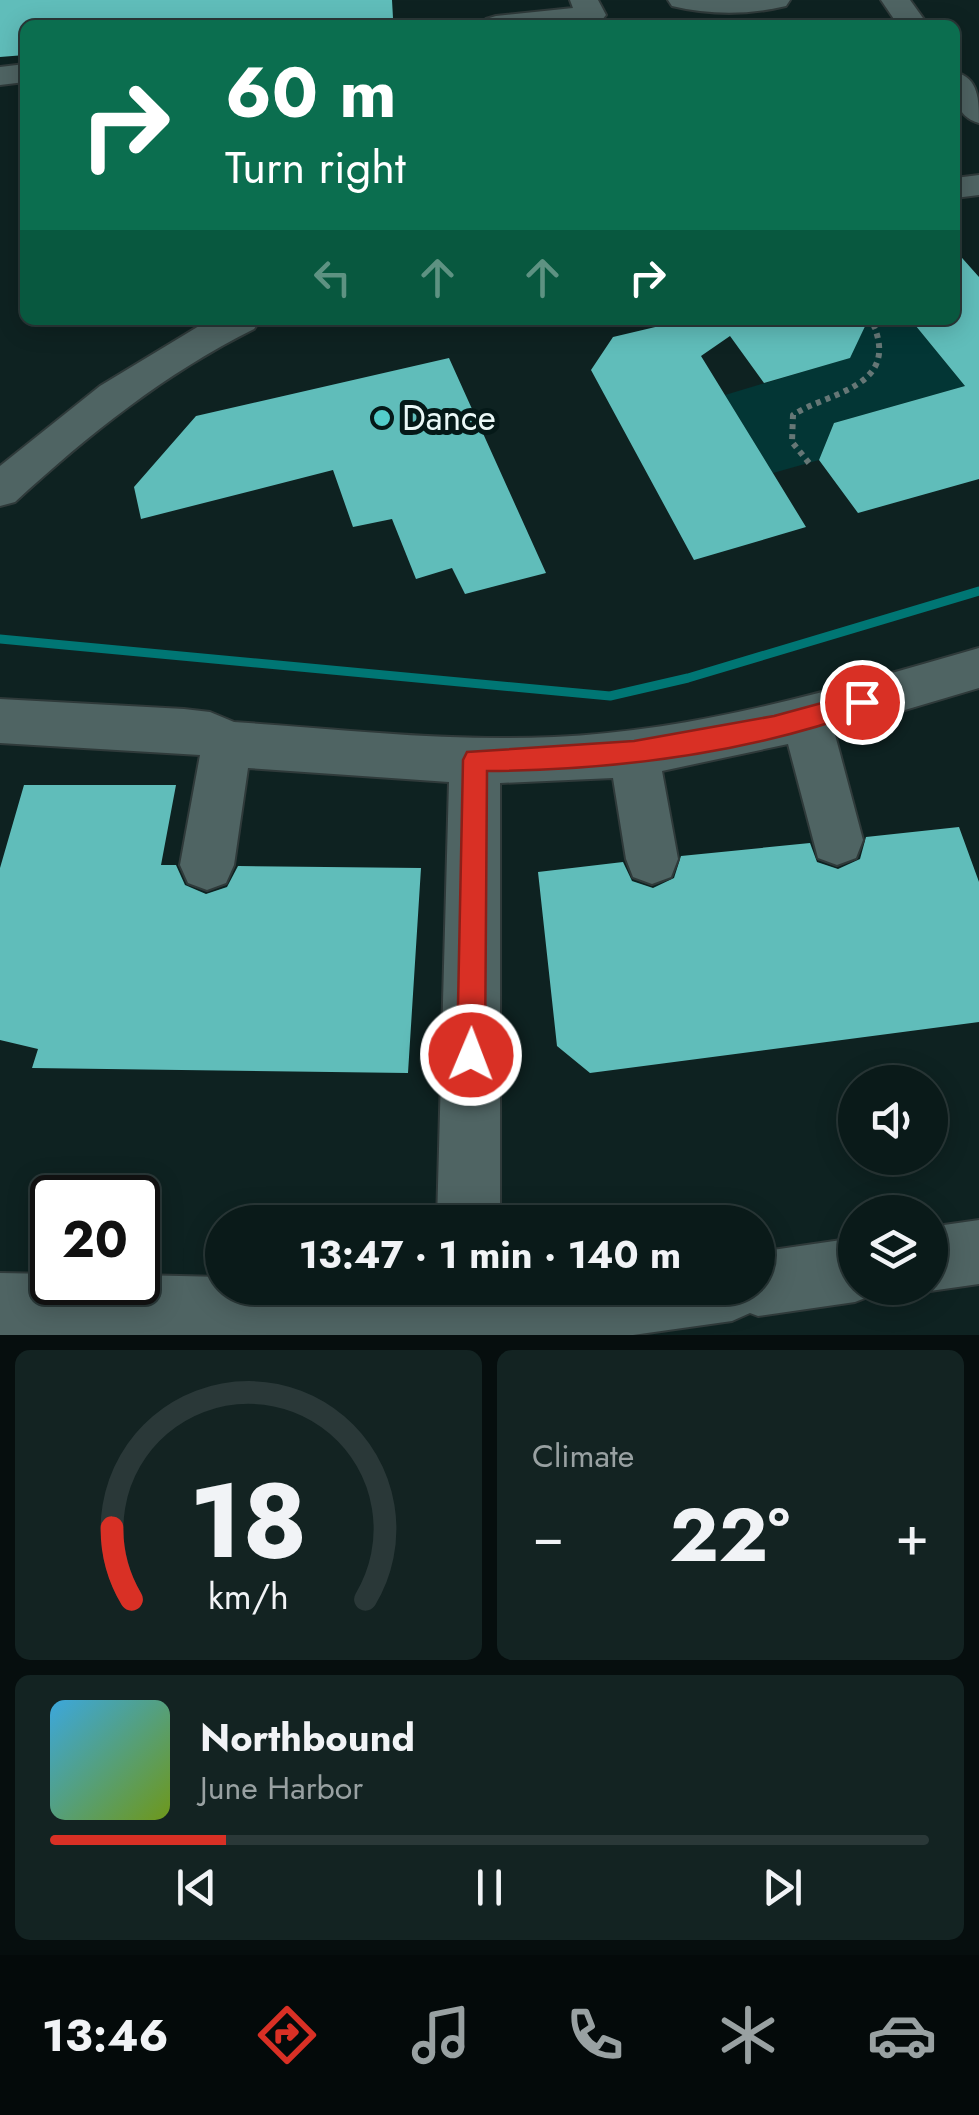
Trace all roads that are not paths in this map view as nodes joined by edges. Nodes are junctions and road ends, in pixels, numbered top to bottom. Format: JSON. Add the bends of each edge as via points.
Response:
{"nodes":[{"id":1,"x":584,"y":0,"type":"edge"},
{"id":2,"x":682,"y":0,"type":"edge"},
{"id":3,"x":776,"y":0,"type":"edge"},
{"id":4,"x":544,"y":20,"type":"edge"},
{"id":5,"x":960,"y":88,"type":"edge"},
{"id":6,"x":979,"y":113,"type":"edge"},
{"id":7,"x":231,"y":325,"type":"edge"},
{"id":8,"x":0,"y":490,"type":"edge"},
{"id":9,"x":979,"y":668,"type":"edge"},
{"id":10,"x":806,"y":718,"type":"junction"},
{"id":11,"x":0,"y":720,"type":"edge"},
{"id":12,"x":228,"y":744,"type":"junction"},
{"id":13,"x":634,"y":752,"type":"junction"},
{"id":14,"x":475,"y":760,"type":"junction"},
{"id":15,"x":837,"y":840,"type":"dead end"},
{"id":16,"x":652,"y":860,"type":"dead end"},
{"id":17,"x":207,"y":865,"type":"dead end"},
{"id":18,"x":469,"y":1205,"type":"edge"},
{"id":19,"x":979,"y":1252,"type":"edge"},
{"id":20,"x":948,"y":1256,"type":"edge"},
{"id":21,"x":838,"y":1272,"type":"edge"},
{"id":22,"x":775,"y":1282,"type":"edge"},
{"id":23,"x":608,"y":1305,"type":"edge"},
{"id":24,"x":0,"y":1306,"type":"edge"},
{"id":25,"x":468,"y":1312,"type":"edge"}],
"edges":[{"from":1,"to":4,"type":"street","via":[[591,15]]},
{"from":2,"to":3,"type":"street"},
{"from":5,"to":6,"type":"street"},
{"from":7,"to":8,"type":"street","via":[[130,382]]},
{"from":9,"to":10,"type":"street"},
{"from":10,"to":13,"type":"street"},
{"from":10,"to":15,"type":"street"},
{"from":11,"to":12,"type":"street","via":[[210,734]]},
{"from":12,"to":14,"type":"street"},
{"from":12,"to":17,"type":"street"},
{"from":13,"to":14,"type":"street"},
{"from":13,"to":16,"type":"street"},
{"from":14,"to":18,"type":"street"},
{"from":19,"to":20,"type":"street"},
{"from":21,"to":22,"type":"street"},
{"from":23,"to":25,"type":"street"},
{"from":24,"to":25,"type":"street"}]}
